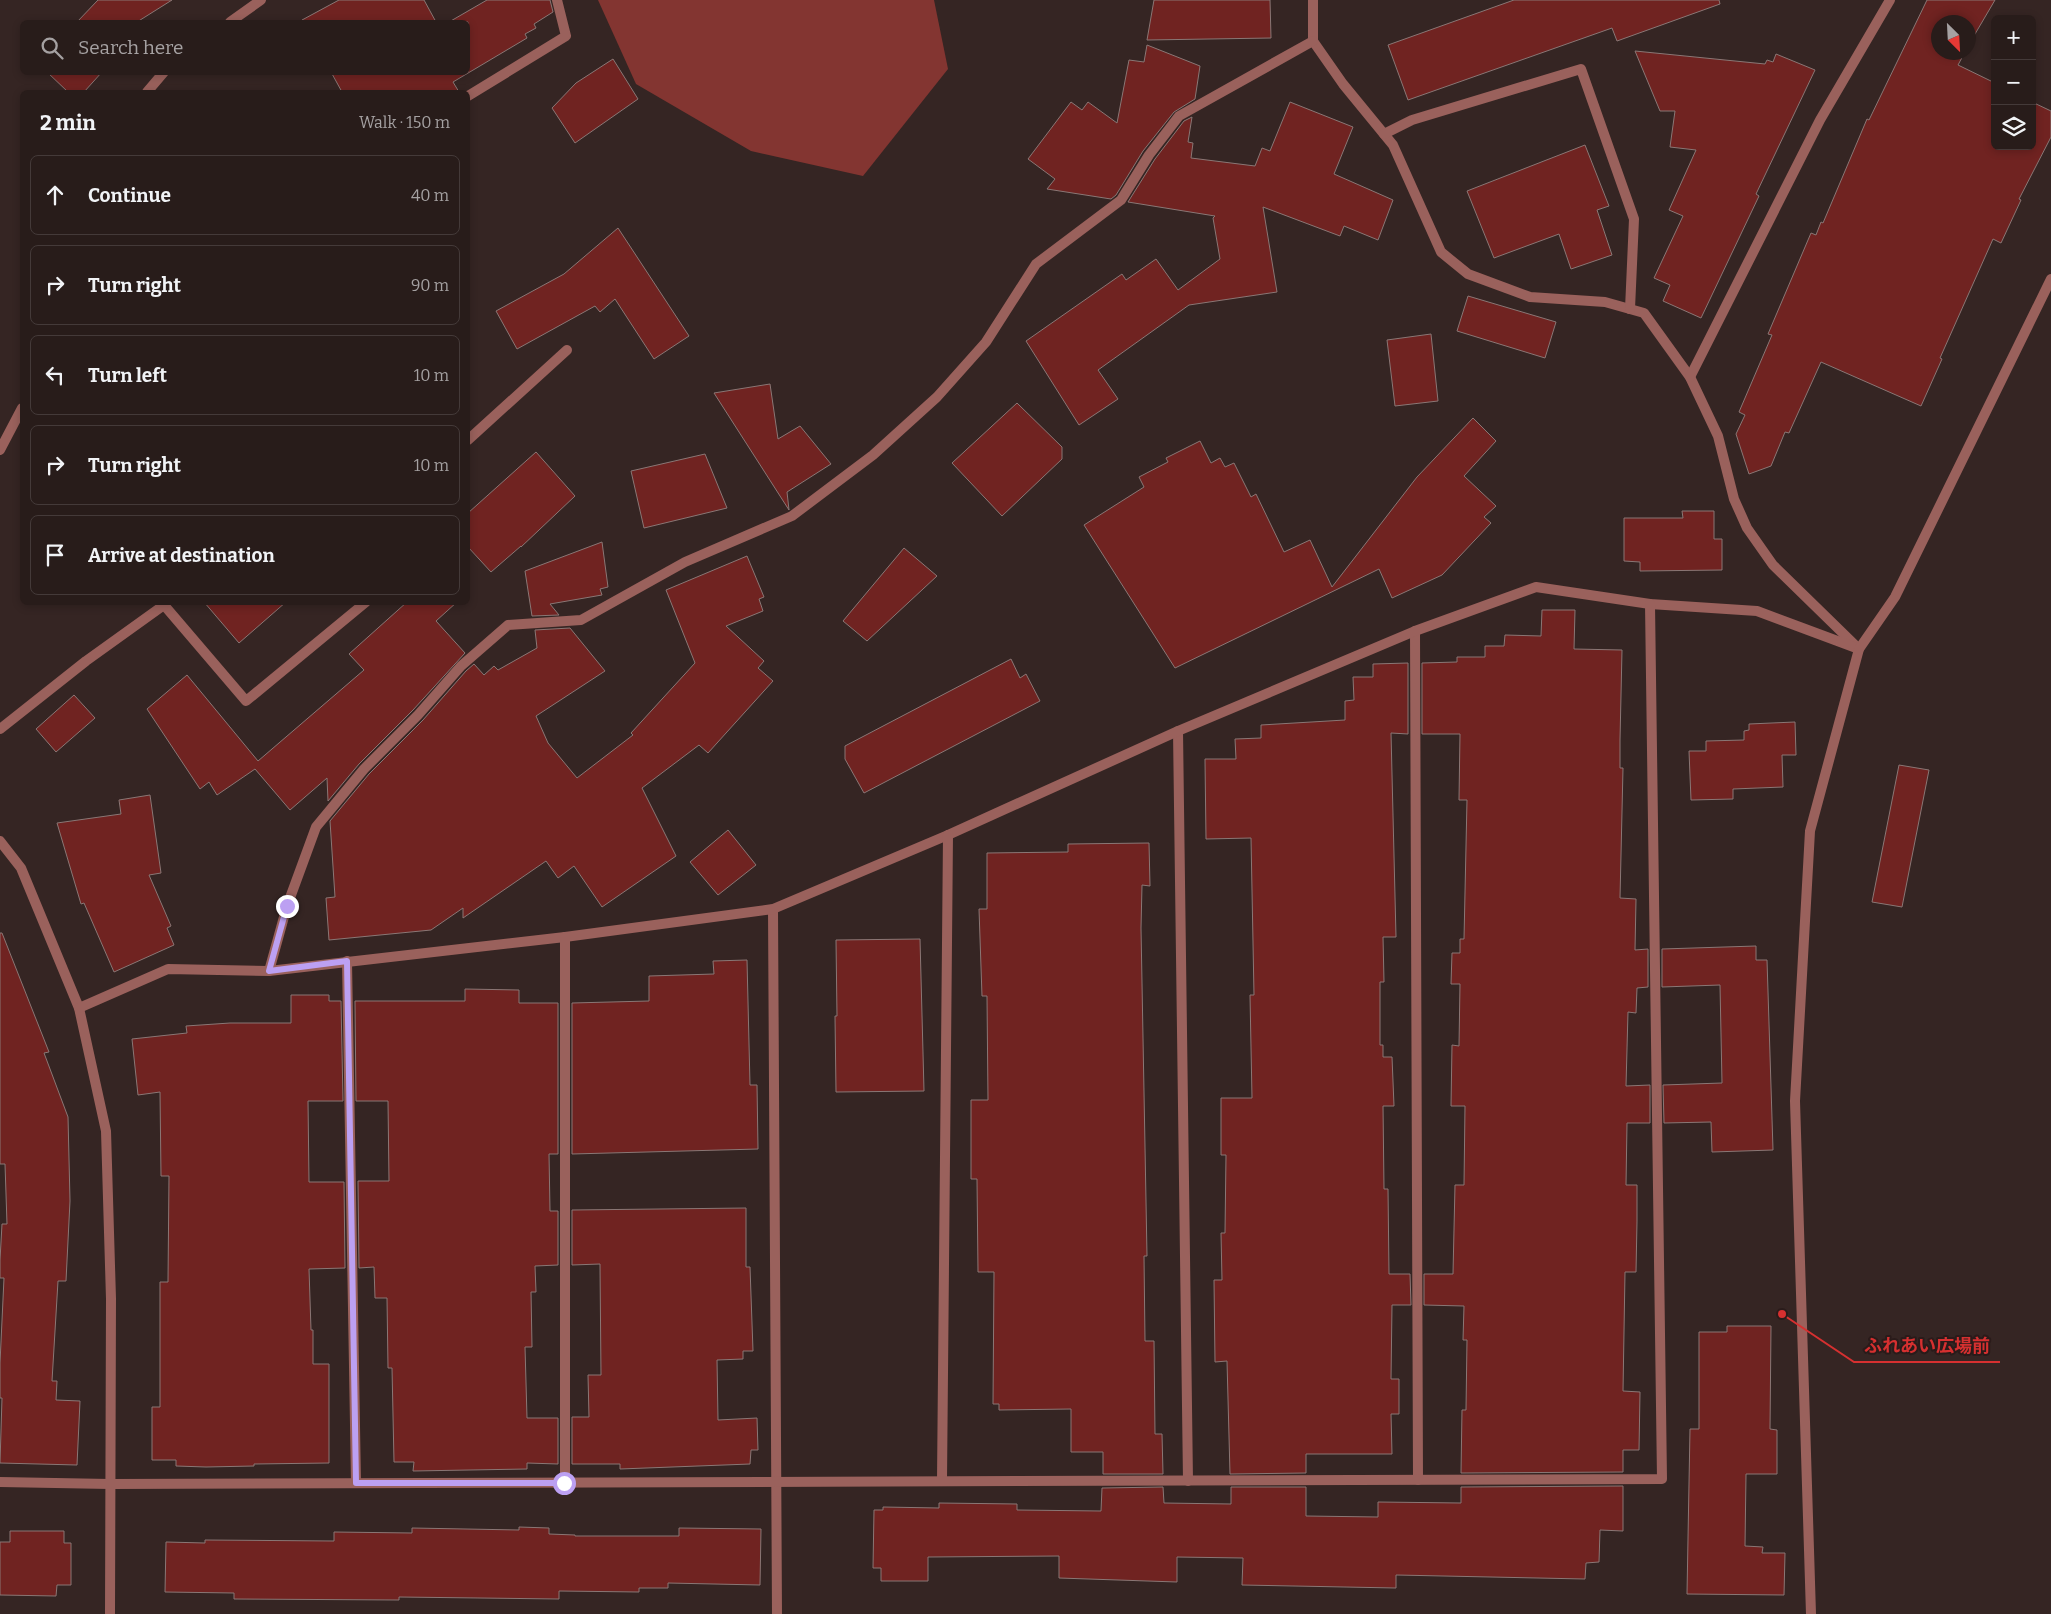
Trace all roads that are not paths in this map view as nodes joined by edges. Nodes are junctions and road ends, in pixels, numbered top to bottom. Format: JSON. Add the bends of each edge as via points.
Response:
{"nodes":[{"id":1,"x":261,"y":0,"type":"edge"},
{"id":2,"x":557,"y":0,"type":"edge"},
{"id":3,"x":1312,"y":0,"type":"edge"},
{"id":4,"x":1890,"y":0,"type":"edge"},
{"id":5,"x":233,"y":20,"type":"edge"},
{"id":6,"x":1313,"y":41,"type":"junction"},
{"id":7,"x":161,"y":75,"type":"edge"},
{"id":8,"x":149,"y":90,"type":"edge"},
{"id":9,"x":470,"y":95,"type":"edge"},
{"id":10,"x":1384,"y":134,"type":"junction"},
{"id":11,"x":2051,"y":278,"type":"edge"},
{"id":12,"x":1630,"y":308,"type":"junction"},
{"id":13,"x":567,"y":350,"type":"dead end"},
{"id":14,"x":1690,"y":377,"type":"junction"},
{"id":15,"x":20,"y":412,"type":"edge"},
{"id":16,"x":470,"y":438,"type":"edge"},
{"id":17,"x":0,"y":450,"type":"edge"},
{"id":18,"x":1650,"y":604,"type":"junction"},
{"id":19,"x":163,"y":605,"type":"edge"},
{"id":20,"x":165,"y":605,"type":"edge"},
{"id":21,"x":362,"y":605,"type":"edge"},
{"id":22,"x":1415,"y":631,"type":"junction"},
{"id":23,"x":1859,"y":649,"type":"junction"},
{"id":24,"x":0,"y":729,"type":"edge"},
{"id":25,"x":1178,"y":731,"type":"junction"},
{"id":26,"x":948,"y":835,"type":"junction"},
{"id":27,"x":0,"y":841,"type":"edge"},
{"id":28,"x":774,"y":909,"type":"junction"},
{"id":29,"x":565,"y":937,"type":"junction"},
{"id":30,"x":347,"y":961,"type":"junction"},
{"id":31,"x":269,"y":971,"type":"junction"},
{"id":32,"x":79,"y":1008,"type":"junction"},
{"id":33,"x":1418,"y":1480,"type":"junction"},
{"id":34,"x":942,"y":1481,"type":"junction"},
{"id":35,"x":1188,"y":1481,"type":"junction"},
{"id":36,"x":0,"y":1482,"type":"edge"},
{"id":37,"x":777,"y":1482,"type":"junction"},
{"id":38,"x":356,"y":1483,"type":"junction"},
{"id":39,"x":564,"y":1483,"type":"junction"},
{"id":40,"x":110,"y":1484,"type":"junction"},
{"id":41,"x":110,"y":1614,"type":"edge"},
{"id":42,"x":777,"y":1614,"type":"edge"},
{"id":43,"x":1811,"y":1614,"type":"edge"}],
"edges":[{"from":1,"to":5,"type":"street"},
{"from":2,"to":9,"type":"street","via":[[566,36]]},
{"from":3,"to":6,"type":"street"},
{"from":4,"to":14,"type":"street","via":[[1820,120]]},
{"from":6,"to":10,"type":"street"},
{"from":6,"to":31,"type":"street","via":[[1179,116],[1148,155],[1121,200],[1036,264],[986,342],[937,397],[872,455],[792,516],[685,562],[581,620],[508,625],[461,666],[364,769],[316,827],[287,906]]},
{"from":7,"to":8,"type":"street"},
{"from":10,"to":12,"type":"street","via":[[1393,145],[1441,252],[1468,274],[1530,297],[1605,302]]},
{"from":10,"to":12,"type":"street","via":[[1412,120],[1581,69],[1634,219]]},
{"from":11,"to":23,"type":"street","via":[[1895,597]]},
{"from":12,"to":14,"type":"street","via":[[1644,313]]},
{"from":13,"to":16,"type":"street"},
{"from":14,"to":23,"type":"street","via":[[1718,436],[1734,499],[1747,528],[1773,565]]},
{"from":15,"to":17,"type":"street"},
{"from":18,"to":22,"type":"street","via":[[1536,587]]},
{"from":18,"to":23,"type":"street","via":[[1757,611]]},
{"from":18,"to":33,"type":"street","via":[[1662,1479]]},
{"from":19,"to":24,"type":"street","via":[[86,660]]},
{"from":20,"to":21,"type":"street","via":[[246,701]]},
{"from":22,"to":25,"type":"street"},
{"from":22,"to":33,"type":"street"},
{"from":23,"to":43,"type":"street","via":[[1810,831],[1795,1101]]},
{"from":25,"to":26,"type":"street"},
{"from":25,"to":35,"type":"street"},
{"from":26,"to":28,"type":"street"},
{"from":26,"to":34,"type":"street"},
{"from":27,"to":32,"type":"street","via":[[21,868]]},
{"from":28,"to":29,"type":"street"},
{"from":28,"to":37,"type":"street"},
{"from":29,"to":30,"type":"street"},
{"from":29,"to":39,"type":"street"},
{"from":30,"to":31,"type":"street"},
{"from":30,"to":38,"type":"street"},
{"from":31,"to":32,"type":"street","via":[[168,969]]},
{"from":32,"to":40,"type":"street","via":[[106,1131],[111,1299]]},
{"from":33,"to":35,"type":"street"},
{"from":34,"to":35,"type":"street"},
{"from":34,"to":37,"type":"street"},
{"from":36,"to":40,"type":"street"},
{"from":37,"to":39,"type":"street"},
{"from":37,"to":42,"type":"street"},
{"from":38,"to":39,"type":"street"},
{"from":38,"to":40,"type":"street"},
{"from":40,"to":41,"type":"street"}]}
